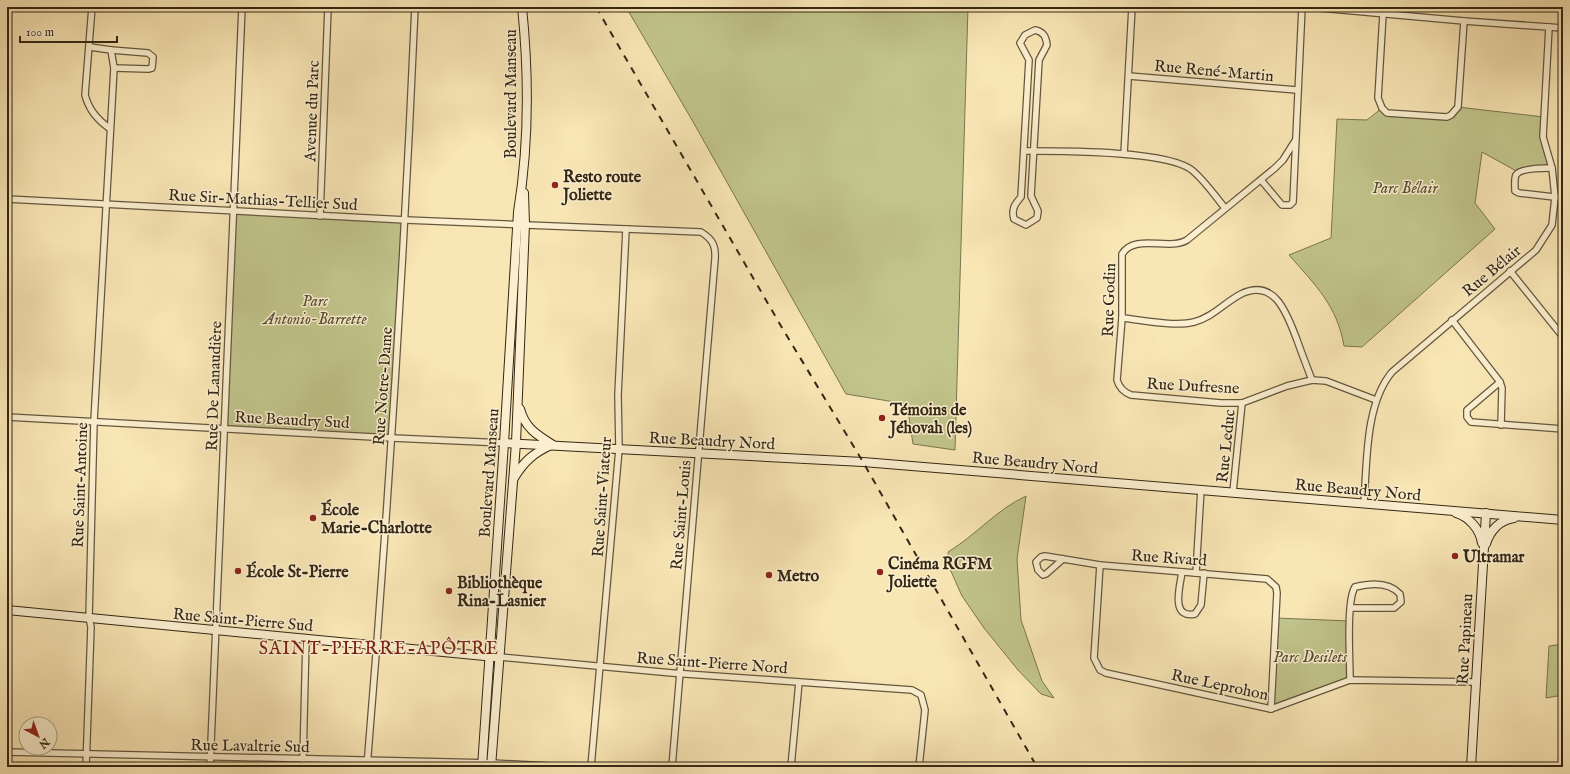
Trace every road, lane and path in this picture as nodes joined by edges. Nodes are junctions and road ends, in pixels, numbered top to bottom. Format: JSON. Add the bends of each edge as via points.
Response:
{"nodes":[{"id":1,"x":8,"y":7,"type":"edge"},
{"id":2,"x":92,"y":7,"type":"edge"},
{"id":3,"x":242,"y":7,"type":"edge"},
{"id":4,"x":328,"y":7,"type":"edge"},
{"id":5,"x":414,"y":7,"type":"edge"},
{"id":6,"x":522,"y":7,"type":"edge"},
{"id":7,"x":1132,"y":7,"type":"edge"},
{"id":8,"x":1302,"y":7,"type":"edge"},
{"id":9,"x":1309,"y":7,"type":"edge"},
{"id":10,"x":1383,"y":14,"type":"junction"},
{"id":11,"x":1464,"y":21,"type":"junction"},
{"id":12,"x":1549,"y":27,"type":"junction"},
{"id":13,"x":1563,"y":28,"type":"edge"},
{"id":14,"x":7,"y":30,"type":"edge"},
{"id":15,"x":90,"y":47,"type":"junction"},
{"id":16,"x":111,"y":50,"type":"junction"},
{"id":17,"x":114,"y":68,"type":"junction"},
{"id":18,"x":1129,"y":76,"type":"junction"},
{"id":19,"x":1298,"y":90,"type":"junction"},
{"id":20,"x":109,"y":128,"type":"junction"},
{"id":21,"x":1295,"y":141,"type":"junction"},
{"id":22,"x":1024,"y":151,"type":"junction"},
{"id":23,"x":1034,"y":151,"type":"junction"},
{"id":24,"x":1124,"y":154,"type":"junction"},
{"id":25,"x":1552,"y":168,"type":"junction"},
{"id":26,"x":1261,"y":180,"type":"junction"},
{"id":27,"x":1555,"y":197,"type":"junction"},
{"id":28,"x":1563,"y":198,"type":"edge"},
{"id":29,"x":7,"y":199,"type":"edge"},
{"id":30,"x":105,"y":204,"type":"junction"},
{"id":31,"x":1225,"y":208,"type":"junction"},
{"id":32,"x":233,"y":210,"type":"junction"},
{"id":33,"x":320,"y":216,"type":"junction"},
{"id":34,"x":406,"y":220,"type":"junction"},
{"id":35,"x":521,"y":224,"type":"junction"},
{"id":36,"x":626,"y":229,"type":"junction"},
{"id":37,"x":713,"y":242,"type":"joint"},
{"id":38,"x":1510,"y":271,"type":"junction"},
{"id":39,"x":1122,"y":318,"type":"junction"},
{"id":40,"x":1452,"y":320,"type":"junction"},
{"id":41,"x":1561,"y":330,"type":"edge"},
{"id":42,"x":1563,"y":337,"type":"edge"},
{"id":43,"x":1312,"y":380,"type":"junction"},
{"id":44,"x":1500,"y":382,"type":"junction"},
{"id":45,"x":1123,"y":390,"type":"joint"},
{"id":46,"x":517,"y":398,"type":"junction"},
{"id":47,"x":1376,"y":400,"type":"junction"},
{"id":48,"x":1242,"y":402,"type":"junction"},
{"id":49,"x":7,"y":417,"type":"edge"},
{"id":50,"x":94,"y":421,"type":"junction"},
{"id":51,"x":1501,"y":425,"type":"junction"},
{"id":52,"x":225,"y":429,"type":"junction"},
{"id":53,"x":1563,"y":429,"type":"edge"},
{"id":54,"x":392,"y":438,"type":"junction"},
{"id":55,"x":504,"y":442,"type":"junction"},
{"id":56,"x":516,"y":443,"type":"junction"},
{"id":57,"x":553,"y":445,"type":"junction"},
{"id":58,"x":619,"y":449,"type":"junction"},
{"id":59,"x":698,"y":453,"type":"junction"},
{"id":60,"x":513,"y":480,"type":"junction"},
{"id":61,"x":1201,"y":489,"type":"junction"},
{"id":62,"x":1233,"y":492,"type":"junction"},
{"id":63,"x":1364,"y":503,"type":"junction"},
{"id":64,"x":1447,"y":510,"type":"junction"},
{"id":65,"x":1486,"y":513,"type":"junction"},
{"id":66,"x":1533,"y":518,"type":"junction"},
{"id":67,"x":1563,"y":520,"type":"edge"},
{"id":68,"x":1483,"y":556,"type":"junction"},
{"id":69,"x":1063,"y":560,"type":"junction"},
{"id":70,"x":1100,"y":565,"type":"junction"},
{"id":71,"x":1182,"y":572,"type":"junction"},
{"id":72,"x":1196,"y":573,"type":"junction"},
{"id":73,"x":1204,"y":573,"type":"junction"},
{"id":74,"x":1350,"y":608,"type":"junction"},
{"id":75,"x":7,"y":610,"type":"edge"},
{"id":76,"x":89,"y":618,"type":"junction"},
{"id":77,"x":215,"y":631,"type":"junction"},
{"id":78,"x":306,"y":639,"type":"junction"},
{"id":79,"x":377,"y":645,"type":"junction"},
{"id":80,"x":490,"y":656,"type":"junction"},
{"id":81,"x":500,"y":657,"type":"junction"},
{"id":82,"x":600,"y":667,"type":"junction"},
{"id":83,"x":680,"y":674,"type":"junction"},
{"id":84,"x":1350,"y":680,"type":"junction"},
{"id":85,"x":799,"y":682,"type":"junction"},
{"id":86,"x":1476,"y":682,"type":"junction"},
{"id":87,"x":1271,"y":709,"type":"junction"},
{"id":88,"x":7,"y":752,"type":"edge"},
{"id":89,"x":87,"y":754,"type":"junction"},
{"id":90,"x":211,"y":757,"type":"junction"},
{"id":91,"x":303,"y":759,"type":"junction"},
{"id":92,"x":367,"y":760,"type":"junction"},
{"id":93,"x":482,"y":765,"type":"edge"},
{"id":94,"x":492,"y":765,"type":"edge"},
{"id":95,"x":86,"y":767,"type":"edge"},
{"id":96,"x":210,"y":767,"type":"edge"},
{"id":97,"x":367,"y":767,"type":"edge"},
{"id":98,"x":569,"y":767,"type":"edge"},
{"id":99,"x":591,"y":767,"type":"edge"},
{"id":100,"x":672,"y":767,"type":"edge"},
{"id":101,"x":791,"y":767,"type":"edge"},
{"id":102,"x":919,"y":767,"type":"edge"},
{"id":103,"x":1471,"y":767,"type":"edge"}],
"edges":[{"from":1,"to":14,"type":"street"},
{"from":2,"to":15,"type":"street"},
{"from":3,"to":32,"type":"street","name":"Rue De Lanaudière"},
{"from":4,"to":33,"type":"street","name":"Avenue du Parc"},
{"from":5,"to":34,"type":"street","name":"Rue Notre-Dame"},
{"from":6,"to":35,"type":"main road","name":"Boulevard Manseau","via":[[527,77]]},
{"from":7,"to":18,"type":"street"},
{"from":8,"to":19,"type":"street","name":"Rue Godin"},
{"from":9,"to":10,"type":"street"},
{"from":10,"to":11,"type":"street"},
{"from":10,"to":11,"type":"street","via":[[1378,98],[1387,113],[1447,117],[1455,112],[1458,107]]},
{"from":11,"to":12,"type":"street"},
{"from":12,"to":13,"type":"street"},
{"from":12,"to":25,"type":"street","name":"Rue Bélair","via":[[1543,138]]},
{"from":15,"to":16,"type":"street"},
{"from":15,"to":20,"type":"street","via":[[85,95],[87,104],[98,120]]},
{"from":16,"to":17,"type":"street","name":"Rue Saint-Antoine"},
{"from":16,"to":17,"type":"street","via":[[148,53],[153,57],[152,68]]},
{"from":17,"to":20,"type":"street","name":"Rue Saint-Antoine"},
{"from":18,"to":19,"type":"street","name":"Rue René-Martin"},
{"from":18,"to":24,"type":"street"},
{"from":19,"to":21,"type":"street","name":"Rue Godin"},
{"from":20,"to":30,"type":"street","name":"Rue Saint-Antoine"},
{"from":21,"to":26,"type":"street","name":"Rue Godin","via":[[1283,160]]},
{"from":21,"to":26,"type":"street","name":"Rue Godin","via":[[1293,202],[1290,205],[1282,205]]},
{"from":22,"to":23,"type":"street"},
{"from":22,"to":23,"type":"street","via":[[1021,196],[1012,213],[1014,219],[1026,225],[1037,218],[1038,211],[1031,196]]},
{"from":22,"to":23,"type":"street","via":[[1029,60],[1020,43],[1025,35],[1035,30],[1046,36],[1047,45],[1039,60]]},
{"from":23,"to":24,"type":"street"},
{"from":24,"to":31,"type":"street","via":[[1161,158],[1182,164],[1193,171]]},
{"from":25,"to":27,"type":"street","name":"Rue Bélair"},
{"from":25,"to":27,"type":"street","via":[[1518,172],[1515,176],[1515,191]]},
{"from":26,"to":31,"type":"street","name":"Rue Godin"},
{"from":27,"to":28,"type":"street"},
{"from":27,"to":38,"type":"street","name":"Rue Bélair","via":[[1552,225],[1547,235],[1536,250]]},
{"from":29,"to":30,"type":"street","name":"Rue Sir-Mathias-Tellier Sud"},
{"from":30,"to":32,"type":"street","name":"Rue Sir-Mathias-Tellier Sud"},
{"from":30,"to":50,"type":"street","name":"Rue Saint-Antoine"},
{"from":31,"to":39,"type":"street","name":"Rue Godin","via":[[1181,244],[1139,244],[1125,249],[1122,254]]},
{"from":32,"to":33,"type":"street","name":"Rue Sir-Mathias-Tellier Sud"},
{"from":32,"to":52,"type":"street","name":"Rue De Lanaudière"},
{"from":33,"to":34,"type":"street","name":"Rue Sir-Mathias-Tellier Sud"},
{"from":34,"to":35,"type":"street","name":"Rue Sir-Mathias-Tellier Sud"},
{"from":34,"to":54,"type":"street","name":"Rue Notre-Dame"},
{"from":35,"to":36,"type":"street","name":"Rue Sir-Mathias-Tellier Sud"},
{"from":35,"to":46,"type":"main road","name":"Boulevard Manseau"},
{"from":35,"to":55,"type":"main road","name":"Boulevard Manseau"},
{"from":36,"to":37,"type":"street","name":"Rue Sir-Mathias-Tellier Sud","via":[[700,232]]},
{"from":36,"to":58,"type":"street","name":"Rue Saint-Viateur","via":[[618,395]]},
{"from":37,"to":59,"type":"street","name":"Rue Saint-Louis","via":[[716,247]]},
{"from":38,"to":40,"type":"street","name":"Rue Bélair"},
{"from":38,"to":41,"type":"street"},
{"from":39,"to":43,"type":"street","via":[[1194,322],[1208,317],[1241,294],[1253,290],[1263,291],[1274,296],[1285,309]]},
{"from":39,"to":45,"type":"street","name":"Rue Godin","via":[[1117,380]]},
{"from":40,"to":44,"type":"street"},
{"from":40,"to":47,"type":"street","name":"Rue Bélair","via":[[1392,372],[1385,380]]},
{"from":41,"to":42,"type":"street"},
{"from":43,"to":47,"type":"street","name":"Rue Dufresne","via":[[1326,381]]},
{"from":43,"to":48,"type":"street","name":"Rue Dufresne"},
{"from":44,"to":51,"type":"street"},
{"from":44,"to":51,"type":"street","via":[[1466,412],[1466,417],[1471,422]]},
{"from":45,"to":48,"type":"street","name":"Rue Dufresne","via":[[1131,395]]},
{"from":46,"to":56,"type":"main road","name":"Boulevard Manseau"},
{"from":46,"to":57,"type":"main road","via":[[523,420],[528,427]]},
{"from":47,"to":63,"type":"street","name":"Rue Bélair","via":[[1369,442]]},
{"from":48,"to":62,"type":"street","name":"Rue Leduc"},
{"from":49,"to":50,"type":"street","name":"Rue Beaudry Sud"},
{"from":50,"to":52,"type":"street","name":"Rue Beaudry Sud"},
{"from":50,"to":76,"type":"street","name":"Rue Saint-Antoine"},
{"from":51,"to":53,"type":"street"},
{"from":52,"to":54,"type":"street","name":"Rue Beaudry Sud"},
{"from":52,"to":77,"type":"street","name":"Rue De Lanaudière"},
{"from":54,"to":55,"type":"street","name":"Rue Beaudry Sud"},
{"from":54,"to":79,"type":"street","name":"Rue Notre-Dame"},
{"from":55,"to":56,"type":"main road","name":"Rue Beaudry Nord"},
{"from":55,"to":80,"type":"main road","name":"Boulevard Manseau"},
{"from":56,"to":57,"type":"main road","name":"Rue Beaudry Nord"},
{"from":56,"to":60,"type":"main road","name":"Boulevard Manseau"},
{"from":57,"to":58,"type":"main road","name":"Rue Beaudry Nord"},
{"from":57,"to":60,"type":"main road","via":[[529,458]]},
{"from":58,"to":59,"type":"main road","name":"Rue Beaudry Nord"},
{"from":58,"to":82,"type":"street","name":"Rue Saint-Viateur"},
{"from":59,"to":61,"type":"main road","name":"Rue Beaudry Nord","via":[[863,462]]},
{"from":59,"to":83,"type":"street","name":"Rue Saint-Louis"},
{"from":60,"to":81,"type":"main road","name":"Boulevard Manseau"},
{"from":61,"to":62,"type":"main road","name":"Rue Beaudry Nord"},
{"from":61,"to":72,"type":"street"},
{"from":62,"to":63,"type":"main road","name":"Rue Beaudry Nord"},
{"from":63,"to":64,"type":"main road","name":"Rue Beaudry Nord"},
{"from":64,"to":65,"type":"main road","name":"Rue Beaudry Nord"},
{"from":64,"to":68,"type":"main road","via":[[1462,515],[1472,523],[1480,535]]},
{"from":65,"to":66,"type":"main road","name":"Rue Beaudry Nord"},
{"from":65,"to":68,"type":"main road","name":"Rue Papineau"},
{"from":66,"to":67,"type":"main road","name":"Rue Beaudry Nord"},
{"from":66,"to":68,"type":"main road","via":[[1520,517],[1504,521],[1488,537]]},
{"from":68,"to":86,"type":"main road","name":"Rue Papineau"},
{"from":69,"to":69,"type":"street","name":"Rue Rivard","via":[[1043,575],[1038,570],[1036,562],[1045,556]]},
{"from":69,"to":70,"type":"street","name":"Rue Rivard"},
{"from":70,"to":71,"type":"street","name":"Rue Rivard"},
{"from":70,"to":87,"type":"street","name":"Rue Leprohon","via":[[1094,658],[1100,670]]},
{"from":71,"to":72,"type":"street","name":"Rue Rivard"},
{"from":71,"to":73,"type":"street","via":[[1179,608],[1181,612],[1190,615],[1195,614],[1201,605]]},
{"from":72,"to":73,"type":"street","name":"Rue Rivard"},
{"from":73,"to":87,"type":"street","name":"Rue Rivard","via":[[1267,579],[1276,587]]},
{"from":74,"to":74,"type":"street","via":[[1394,608],[1401,602],[1400,594],[1388,585],[1355,587]]},
{"from":74,"to":84,"type":"street"},
{"from":75,"to":76,"type":"main road","name":"Rue Saint-Pierre Sud"},
{"from":76,"to":77,"type":"main road","name":"Rue Saint-Pierre Sud"},
{"from":76,"to":89,"type":"street","name":"Rue Saint-Antoine","via":[[91,627]]},
{"from":77,"to":78,"type":"main road","name":"Rue Saint-Pierre Sud"},
{"from":77,"to":90,"type":"street","name":"Rue De Lanaudière"},
{"from":78,"to":79,"type":"main road","name":"Rue Saint-Pierre Sud"},
{"from":78,"to":91,"type":"street"},
{"from":79,"to":80,"type":"main road","name":"Rue Saint-Pierre Sud"},
{"from":79,"to":92,"type":"street","name":"Rue Notre-Dame"},
{"from":80,"to":81,"type":"main road","name":"Rue Saint-Pierre Sud"},
{"from":80,"to":93,"type":"main road","name":"Boulevard Manseau"},
{"from":81,"to":82,"type":"street","name":"Rue Saint-Pierre Nord"},
{"from":81,"to":94,"type":"main road","name":"Boulevard Manseau"},
{"from":82,"to":83,"type":"street","name":"Rue Saint-Pierre Nord"},
{"from":82,"to":99,"type":"street","name":"Rue Saint-Viateur"},
{"from":83,"to":85,"type":"street","name":"Rue Saint-Pierre Nord"},
{"from":83,"to":100,"type":"street","name":"Rue Saint-Louis"},
{"from":84,"to":86,"type":"street","name":"Rue Leprohon"},
{"from":84,"to":87,"type":"street","name":"Rue Leprohon"},
{"from":85,"to":101,"type":"street"},
{"from":85,"to":102,"type":"street","name":"Rue Saint-Pierre Nord","via":[[912,690],[921,695],[925,710]]},
{"from":86,"to":103,"type":"main road","name":"Rue Papineau"},
{"from":88,"to":89,"type":"street","name":"Rue Lavaltrie Sud"},
{"from":89,"to":90,"type":"street","name":"Rue Lavaltrie Sud"},
{"from":89,"to":95,"type":"street","name":"Rue Saint-Antoine"},
{"from":90,"to":91,"type":"street","name":"Rue Lavaltrie Sud"},
{"from":90,"to":96,"type":"street","name":"Rue De Lanaudière"},
{"from":91,"to":92,"type":"street","name":"Rue Lavaltrie Sud"},
{"from":92,"to":93,"type":"street","name":"Rue Lavaltrie Sud"},
{"from":92,"to":97,"type":"street","name":"Rue Notre-Dame"},
{"from":93,"to":94,"type":"street","name":"Rue Lavaltrie Sud"},
{"from":94,"to":98,"type":"street","name":"Rue Lavaltrie Sud"}]}
